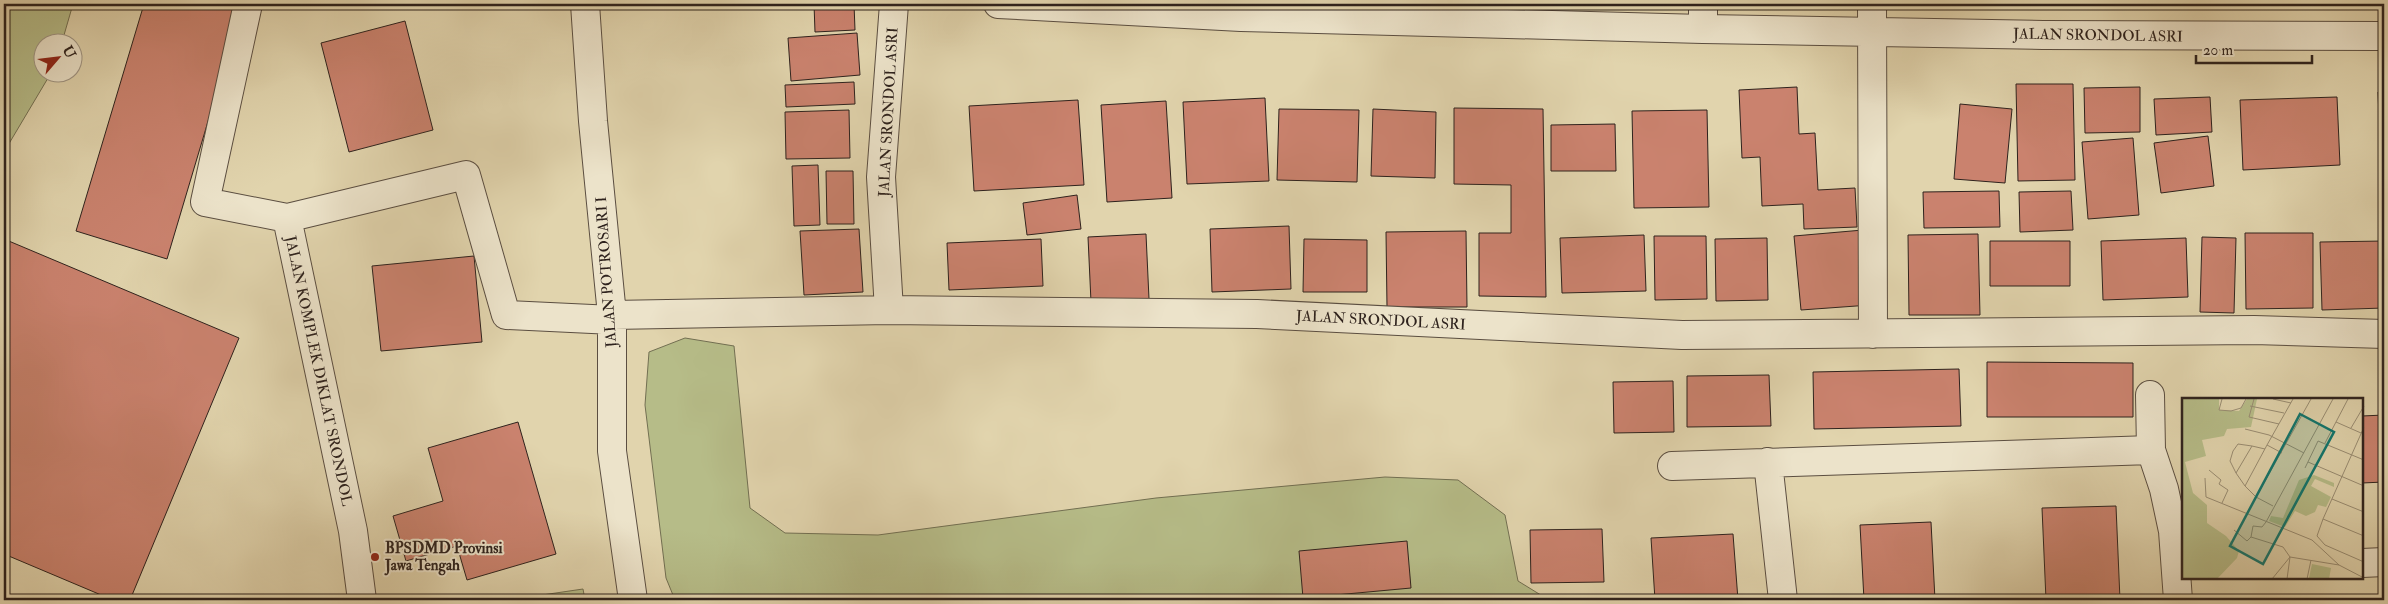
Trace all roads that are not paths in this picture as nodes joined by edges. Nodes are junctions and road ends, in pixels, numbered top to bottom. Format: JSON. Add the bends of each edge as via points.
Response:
{"nodes":[{"id":1,"x":248,"y":4,"type":"edge"},
{"id":2,"x":585,"y":4,"type":"edge"},
{"id":3,"x":894,"y":4,"type":"edge"},
{"id":4,"x":998,"y":4,"type":"edge"},
{"id":5,"x":1872,"y":4,"type":"edge"},
{"id":6,"x":1703,"y":16,"type":"edge"},
{"id":7,"x":1872,"y":32,"type":"junction"},
{"id":8,"x":2384,"y":36,"type":"edge"},
{"id":9,"x":287,"y":218,"type":"junction"},
{"id":10,"x":889,"y":310,"type":"junction"},
{"id":11,"x":612,"y":318,"type":"junction"},
{"id":12,"x":1873,"y":334,"type":"junction"},
{"id":13,"x":2384,"y":334,"type":"edge"},
{"id":14,"x":2150,"y":395,"type":"dead end"},
{"id":15,"x":2151,"y":450,"type":"junction"},
{"id":16,"x":1768,"y":462,"type":"junction"},
{"id":17,"x":1672,"y":466,"type":"dead end"},
{"id":18,"x":2363,"y":562,"type":"edge"},
{"id":19,"x":2384,"y":562,"type":"edge"},
{"id":20,"x":2179,"y":563,"type":"edge"},
{"id":21,"x":362,"y":600,"type":"edge"},
{"id":22,"x":633,"y":600,"type":"edge"},
{"id":23,"x":1783,"y":600,"type":"edge"},
{"id":24,"x":2178,"y":600,"type":"edge"}],
"edges":[{"from":1,"to":9,"type":"street","via":[[205,202]]},
{"from":2,"to":11,"type":"street","name":"JALAN POTROSARI I"},
{"from":3,"to":10,"type":"street","name":"JALAN SRONDOL ASRI","via":[[881,178]]},
{"from":4,"to":6,"type":"street","name":"JALAN SRONDOL ASRI","via":[[1241,18]]},
{"from":5,"to":7,"type":"street"},
{"from":6,"to":7,"type":"street","name":"JALAN SRONDOL ASRI"},
{"from":7,"to":8,"type":"street","name":"JALAN SRONDOL ASRI"},
{"from":7,"to":12,"type":"street"},
{"from":9,"to":11,"type":"street","name":"JALAN KOMPLEK DIKLAT SRONDOL","via":[[466,175],[506,315]]},
{"from":9,"to":21,"type":"street","name":"JALAN KOMPLEK DIKLAT SRONDOL","via":[[353,531]]},
{"from":10,"to":11,"type":"street","name":"JALAN SRONDOL ASRI"},
{"from":10,"to":12,"type":"street","name":"JALAN SRONDOL ASRI","via":[[1257,314],[1682,336]]},
{"from":11,"to":22,"type":"street","name":"JALAN POTROSARI I","via":[[612,451]]},
{"from":12,"to":13,"type":"street","name":"JALAN SRONDOL ASRI","via":[[2254,330]]},
{"from":14,"to":15,"type":"street"},
{"from":15,"to":16,"type":"street"},
{"from":15,"to":20,"type":"street","via":[[2164,489]]},
{"from":16,"to":17,"type":"street"},
{"from":16,"to":23,"type":"street"},
{"from":18,"to":19,"type":"street"},
{"from":20,"to":24,"type":"street"}]}
